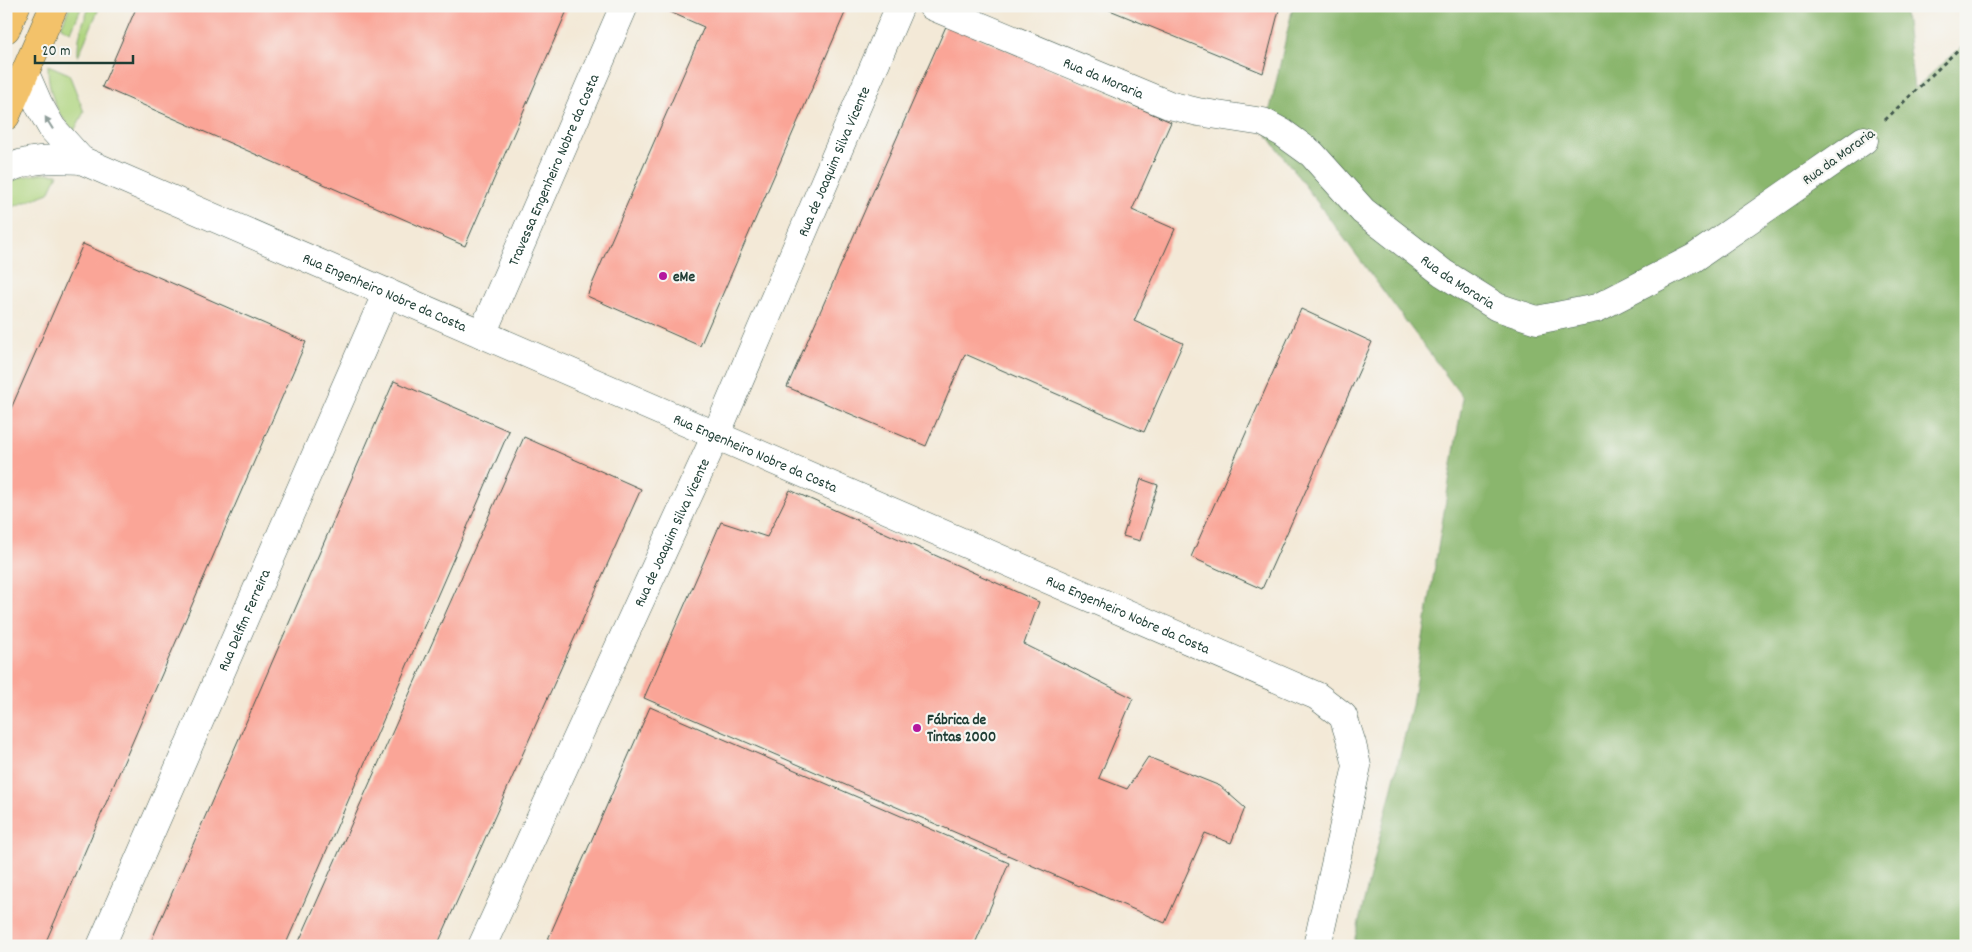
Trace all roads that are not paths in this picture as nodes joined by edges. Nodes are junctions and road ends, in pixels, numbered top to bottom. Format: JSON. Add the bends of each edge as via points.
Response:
{"nodes":[{"id":1,"x":16,"y":6,"type":"edge"},
{"id":2,"x":54,"y":6,"type":"edge"},
{"id":3,"x":624,"y":6,"type":"edge"},
{"id":4,"x":900,"y":6,"type":"edge"},
{"id":5,"x":932,"y":6,"type":"edge"},
{"id":6,"x":6,"y":29,"type":"edge"},
{"id":7,"x":25,"y":73,"type":"junction"},
{"id":8,"x":6,"y":116,"type":"edge"},
{"id":9,"x":1864,"y":140,"type":"road end"},
{"id":10,"x":81,"y":160,"type":"junction"},
{"id":11,"x":6,"y":170,"type":"edge"},
{"id":12,"x":386,"y":292,"type":"junction"},
{"id":13,"x":482,"y":334,"type":"junction"},
{"id":14,"x":716,"y":435,"type":"junction"},
{"id":15,"x":101,"y":946,"type":"edge"},
{"id":16,"x":482,"y":946,"type":"edge"},
{"id":17,"x":1317,"y":946,"type":"edge"}],
"edges":[{"from":1,"to":6,"type":"main road"},
{"from":2,"to":7,"type":"main road"},
{"from":3,"to":13,"type":"street","name":"Travessa Engenheiro Nobre da Costa"},
{"from":4,"to":14,"type":"street","name":"Rua de Joaquim Silva Vicente"},
{"from":5,"to":9,"type":"street","name":"Rua da Moraria","via":[[1169,105],[1263,122],[1312,154],[1363,211],[1443,273],[1498,307],[1537,320],[1597,308],[1694,258]]},
{"from":7,"to":8,"type":"main road"},
{"from":10,"to":7,"type":"street","name":"Rua Engenheiro Nobre da Costa","one_way":true,"via":[[52,128]]},
{"from":10,"to":11,"type":"street","name":"Rua Engenheiro Nobre da Costa","via":[[29,161]]},
{"from":10,"to":12,"type":"street","name":"Rua Engenheiro Nobre da Costa"},
{"from":12,"to":13,"type":"street","name":"Rua Engenheiro Nobre da Costa"},
{"from":12,"to":15,"type":"street","name":"Rua Delfim Ferreira"},
{"from":13,"to":14,"type":"street","name":"Rua Engenheiro Nobre da Costa"},
{"from":14,"to":16,"type":"street","name":"Rua de Joaquim Silva Vicente"},
{"from":14,"to":17,"type":"street","name":"Rua Engenheiro Nobre da Costa","via":[[1318,696],[1343,716],[1357,766]]}]}
